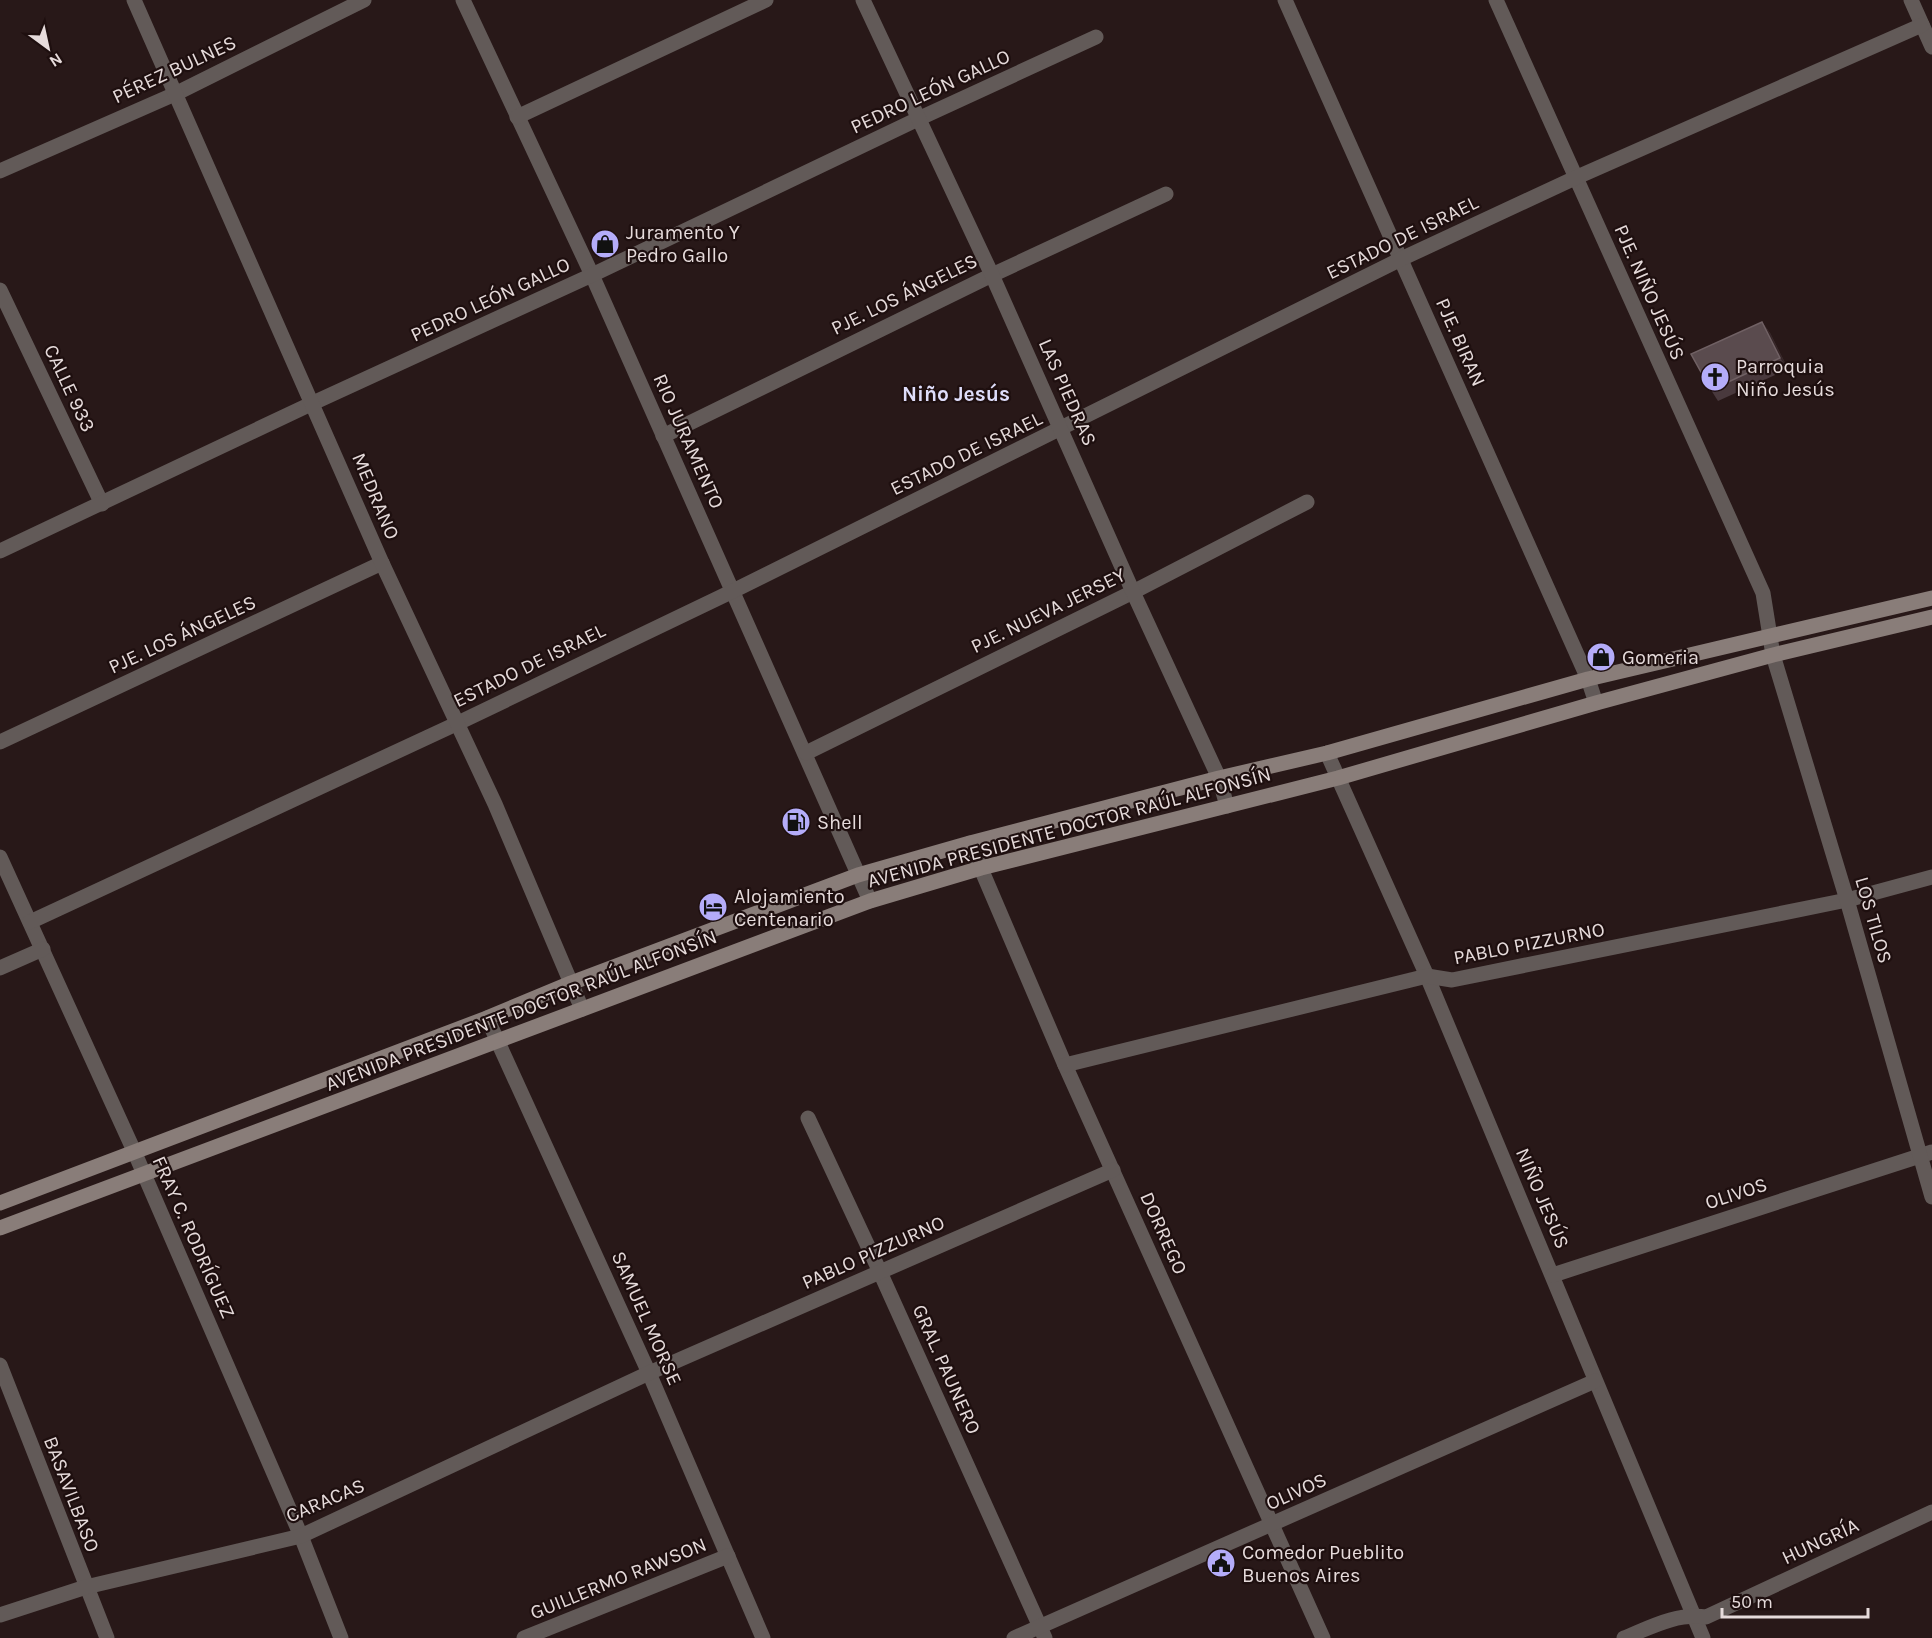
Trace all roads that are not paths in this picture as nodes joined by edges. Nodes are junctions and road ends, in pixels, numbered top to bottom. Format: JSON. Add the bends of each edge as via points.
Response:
{"nodes":[{"id":1,"x":134,"y":0,"type":"edge"},
{"id":2,"x":364,"y":0,"type":"edge"},
{"id":3,"x":464,"y":0,"type":"edge"},
{"id":4,"x":766,"y":0,"type":"edge"},
{"id":5,"x":862,"y":0,"type":"edge"},
{"id":6,"x":1285,"y":0,"type":"edge"},
{"id":7,"x":1496,"y":0,"type":"edge"},
{"id":8,"x":1911,"y":0,"type":"edge"},
{"id":9,"x":1922,"y":25,"type":"junction"},
{"id":10,"x":1096,"y":37,"type":"dead end"},
{"id":11,"x":1932,"y":46,"type":"edge"},
{"id":12,"x":175,"y":94,"type":"junction"},
{"id":13,"x":517,"y":117,"type":"junction"},
{"id":14,"x":918,"y":119,"type":"junction"},
{"id":15,"x":0,"y":171,"type":"edge"},
{"id":16,"x":1575,"y":178,"type":"junction"},
{"id":17,"x":1166,"y":194,"type":"dead end"},
{"id":18,"x":1401,"y":259,"type":"junction"},
{"id":19,"x":592,"y":275,"type":"junction"},
{"id":20,"x":992,"y":275,"type":"junction"},
{"id":21,"x":0,"y":290,"type":"edge"},
{"id":22,"x":313,"y":404,"type":"junction"},
{"id":23,"x":1062,"y":429,"type":"junction"},
{"id":24,"x":663,"y":436,"type":"junction"},
{"id":25,"x":1307,"y":502,"type":"dead end"},
{"id":26,"x":102,"y":504,"type":"junction"},
{"id":27,"x":0,"y":551,"type":"edge"},
{"id":28,"x":382,"y":563,"type":"junction"},
{"id":29,"x":733,"y":591,"type":"junction"},
{"id":30,"x":1133,"y":592,"type":"junction"},
{"id":31,"x":1932,"y":598,"type":"edge"},
{"id":32,"x":1932,"y":617,"type":"edge"},
{"id":33,"x":1771,"y":638,"type":"junction"},
{"id":34,"x":1773,"y":655,"type":"junction"},
{"id":35,"x":1588,"y":679,"type":"junction"},
{"id":36,"x":1596,"y":703,"type":"junction"},
{"id":37,"x":456,"y":724,"type":"junction"},
{"id":38,"x":0,"y":742,"type":"edge"},
{"id":39,"x":806,"y":753,"type":"junction"},
{"id":40,"x":1327,"y":753,"type":"junction"},
{"id":41,"x":1219,"y":777,"type":"junction"},
{"id":42,"x":1338,"y":778,"type":"junction"},
{"id":43,"x":1227,"y":806,"type":"junction"},
{"id":44,"x":970,"y":843,"type":"junction"},
{"id":45,"x":0,"y":857,"type":"edge"},
{"id":46,"x":981,"y":868,"type":"junction"},
{"id":47,"x":858,"y":875,"type":"junction"},
{"id":48,"x":1932,"y":876,"type":"edge"},
{"id":49,"x":1847,"y":900,"type":"junction"},
{"id":50,"x":870,"y":902,"type":"junction"},
{"id":51,"x":30,"y":922,"type":"junction"},
{"id":52,"x":43,"y":949,"type":"junction"},
{"id":53,"x":0,"y":968,"type":"edge"},
{"id":54,"x":1427,"y":976,"type":"junction"},
{"id":55,"x":571,"y":983,"type":"junction"},
{"id":56,"x":582,"y":1009,"type":"junction"},
{"id":57,"x":487,"y":1018,"type":"junction"},
{"id":58,"x":498,"y":1041,"type":"junction"},
{"id":59,"x":1065,"y":1065,"type":"junction"},
{"id":60,"x":808,"y":1118,"type":"dead end"},
{"id":61,"x":134,"y":1151,"type":"junction"},
{"id":62,"x":1926,"y":1154,"type":"edge"},
{"id":63,"x":1113,"y":1170,"type":"junction"},
{"id":64,"x":143,"y":1173,"type":"junction"},
{"id":65,"x":1932,"y":1197,"type":"edge"},
{"id":66,"x":0,"y":1203,"type":"edge"},
{"id":67,"x":0,"y":1228,"type":"edge"},
{"id":68,"x":880,"y":1272,"type":"junction"},
{"id":69,"x":1553,"y":1275,"type":"junction"},
{"id":70,"x":0,"y":1365,"type":"edge"},
{"id":71,"x":649,"y":1373,"type":"junction"},
{"id":72,"x":1595,"y":1382,"type":"junction"},
{"id":73,"x":1932,"y":1512,"type":"edge"},
{"id":74,"x":1272,"y":1525,"type":"junction"},
{"id":75,"x":301,"y":1536,"type":"junction"},
{"id":76,"x":728,"y":1556,"type":"junction"},
{"id":77,"x":86,"y":1587,"type":"junction"},
{"id":78,"x":1693,"y":1615,"type":"junction"},
{"id":79,"x":0,"y":1616,"type":"edge"},
{"id":80,"x":1043,"y":1632,"type":"edge"},
{"id":81,"x":106,"y":1638,"type":"edge"},
{"id":82,"x":341,"y":1638,"type":"edge"},
{"id":83,"x":524,"y":1638,"type":"edge"},
{"id":84,"x":763,"y":1638,"type":"edge"},
{"id":85,"x":1014,"y":1638,"type":"edge"},
{"id":86,"x":1323,"y":1638,"type":"edge"},
{"id":87,"x":1624,"y":1638,"type":"edge"},
{"id":88,"x":1703,"y":1638,"type":"edge"}],
"edges":[{"from":1,"to":12,"type":"street","name":"MEDRANO"},
{"from":2,"to":12,"type":"street","name":"PÉREZ BULNES"},
{"from":3,"to":13,"type":"street","name":"RIO JURAMENTO"},
{"from":4,"to":13,"type":"street"},
{"from":5,"to":14,"type":"street","name":"LAS PIEDRAS"},
{"from":6,"to":18,"type":"street","name":"PJE. BIRAN"},
{"from":7,"to":16,"type":"street","name":"PJE. NIÑO JESÚS"},
{"from":8,"to":9,"type":"street"},
{"from":9,"to":11,"type":"street"},
{"from":9,"to":16,"type":"street","name":"ESTADO DE ISRAEL"},
{"from":10,"to":14,"type":"street","name":"PEDRO LEÓN GALLO"},
{"from":12,"to":15,"type":"street","name":"PÉREZ BULNES"},
{"from":12,"to":22,"type":"street","name":"MEDRANO"},
{"from":13,"to":19,"type":"street","name":"RIO JURAMENTO"},
{"from":14,"to":19,"type":"street","name":"PEDRO LEÓN GALLO"},
{"from":14,"to":20,"type":"street","name":"LAS PIEDRAS"},
{"from":16,"to":18,"type":"street","name":"ESTADO DE ISRAEL"},
{"from":16,"to":33,"type":"street","name":"PJE. NIÑO JESÚS","via":[[1763,593]]},
{"from":17,"to":20,"type":"street","name":"PJE. LOS ÁNGELES"},
{"from":18,"to":23,"type":"street","name":"ESTADO DE ISRAEL"},
{"from":18,"to":35,"type":"street","name":"PJE. BIRAN"},
{"from":19,"to":22,"type":"street","name":"PEDRO LEÓN GALLO"},
{"from":19,"to":24,"type":"street","name":"RIO JURAMENTO"},
{"from":20,"to":23,"type":"street","name":"LAS PIEDRAS"},
{"from":20,"to":24,"type":"street","name":"PJE. LOS ÁNGELES"},
{"from":21,"to":26,"type":"street","name":"CALLE 933"},
{"from":22,"to":26,"type":"street","name":"PEDRO LEÓN GALLO"},
{"from":22,"to":28,"type":"street","name":"MEDRANO"},
{"from":23,"to":29,"type":"street","name":"ESTADO DE ISRAEL"},
{"from":23,"to":30,"type":"street","name":"LAS PIEDRAS"},
{"from":24,"to":29,"type":"street","name":"RIO JURAMENTO"},
{"from":25,"to":30,"type":"street","name":"PJE. NUEVA JERSEY"},
{"from":26,"to":27,"type":"street","name":"PEDRO LEÓN GALLO"},
{"from":28,"to":37,"type":"street","name":"MEDRANO"},
{"from":28,"to":38,"type":"street","name":"PJE. LOS ÁNGELES"},
{"from":29,"to":37,"type":"street","name":"ESTADO DE ISRAEL"},
{"from":29,"to":39,"type":"street","name":"RIO JURAMENTO"},
{"from":30,"to":39,"type":"street","name":"PJE. NUEVA JERSEY"},
{"from":30,"to":41,"type":"street","name":"LAS PIEDRAS"},
{"from":31,"to":33,"type":"main road","name":"AVENIDA PRESIDENTE DOCTOR RAÚL ALFONSÍN"},
{"from":32,"to":34,"type":"main road","name":"AVENIDA PRESIDENTE DOCTOR RAÚL ALFONSÍN"},
{"from":33,"to":34,"type":"street","name":"PJE. NIÑO JESÚS"},
{"from":33,"to":35,"type":"main road","name":"AVENIDA PRESIDENTE DOCTOR RAÚL ALFONSÍN"},
{"from":34,"to":36,"type":"main road","name":"AVENIDA PRESIDENTE DOCTOR RAÚL ALFONSÍN"},
{"from":34,"to":49,"type":"street","name":"LOS TILOS"},
{"from":35,"to":36,"type":"street","name":"PJE. BIRAN"},
{"from":35,"to":40,"type":"main road","name":"AVENIDA PRESIDENTE DOCTOR RAÚL ALFONSÍN"},
{"from":36,"to":42,"type":"main road","name":"AVENIDA PRESIDENTE DOCTOR RAÚL ALFONSÍN"},
{"from":37,"to":51,"type":"street","name":"ESTADO DE ISRAEL"},
{"from":37,"to":55,"type":"street","name":"MEDRANO","via":[[495,804]]},
{"from":39,"to":47,"type":"street","name":"RIO JURAMENTO"},
{"from":40,"to":41,"type":"main road","name":"AVENIDA PRESIDENTE DOCTOR RAÚL ALFONSÍN"},
{"from":40,"to":42,"type":"street","name":"NIÑO JESÚS"},
{"from":41,"to":43,"type":"street","name":"LAS PIEDRAS"},
{"from":41,"to":44,"type":"main road","name":"AVENIDA PRESIDENTE DOCTOR RAÚL ALFONSÍN"},
{"from":42,"to":43,"type":"main road","name":"AVENIDA PRESIDENTE DOCTOR RAÚL ALFONSÍN"},
{"from":42,"to":54,"type":"street","name":"NIÑO JESÚS"},
{"from":43,"to":46,"type":"main road","name":"AVENIDA PRESIDENTE DOCTOR RAÚL ALFONSÍN"},
{"from":44,"to":46,"type":"street","name":"DORREGO"},
{"from":44,"to":47,"type":"main road","name":"AVENIDA PRESIDENTE DOCTOR RAÚL ALFONSÍN"},
{"from":45,"to":51,"type":"street","name":"FRAY C. RODRÍGUEZ"},
{"from":46,"to":50,"type":"main road","name":"AVENIDA PRESIDENTE DOCTOR RAÚL ALFONSÍN"},
{"from":46,"to":59,"type":"street","name":"DORREGO"},
{"from":47,"to":50,"type":"street","name":"RIO JURAMENTO"},
{"from":47,"to":55,"type":"main road","name":"AVENIDA PRESIDENTE DOCTOR RAÚL ALFONSÍN"},
{"from":48,"to":49,"type":"street","name":"PABLO PIZZURNO"},
{"from":49,"to":54,"type":"street","name":"PABLO PIZZURNO","via":[[1452,980]]},
{"from":49,"to":62,"type":"street","name":"LOS TILOS"},
{"from":50,"to":56,"type":"main road","name":"AVENIDA PRESIDENTE DOCTOR RAÚL ALFONSÍN"},
{"from":51,"to":52,"type":"street","name":"FRAY C. RODRÍGUEZ"},
{"from":52,"to":53,"type":"street"},
{"from":52,"to":61,"type":"street","name":"FRAY C. RODRÍGUEZ"},
{"from":54,"to":59,"type":"street","name":"PABLO PIZZURNO"},
{"from":54,"to":69,"type":"street","name":"NIÑO JESÚS"},
{"from":55,"to":56,"type":"street","name":"MEDRANO"},
{"from":55,"to":57,"type":"main road","name":"AVENIDA PRESIDENTE DOCTOR RAÚL ALFONSÍN"},
{"from":56,"to":58,"type":"main road","name":"AVENIDA PRESIDENTE DOCTOR RAÚL ALFONSÍN"},
{"from":57,"to":58,"type":"street","name":"SAMUEL MORSE"},
{"from":57,"to":61,"type":"main road","name":"AVENIDA PRESIDENTE DOCTOR RAÚL ALFONSÍN"},
{"from":58,"to":64,"type":"main road","name":"AVENIDA PRESIDENTE DOCTOR RAÚL ALFONSÍN"},
{"from":58,"to":71,"type":"street","name":"SAMUEL MORSE"},
{"from":59,"to":63,"type":"street","name":"DORREGO"},
{"from":60,"to":68,"type":"street","name":"GRAL. PAUNERO"},
{"from":61,"to":64,"type":"street","name":"FRAY C. RODRÍGUEZ"},
{"from":61,"to":66,"type":"main road","name":"AVENIDA PRESIDENTE DOCTOR RAÚL ALFONSÍN"},
{"from":62,"to":65,"type":"street","name":"LOS TILOS"},
{"from":62,"to":69,"type":"street","name":"OLIVOS"},
{"from":63,"to":68,"type":"street","name":"PABLO PIZZURNO"},
{"from":63,"to":74,"type":"street","name":"DORREGO"},
{"from":64,"to":67,"type":"main road","name":"AVENIDA PRESIDENTE DOCTOR RAÚL ALFONSÍN"},
{"from":64,"to":75,"type":"street","name":"FRAY C. RODRÍGUEZ"},
{"from":68,"to":71,"type":"street","name":"PABLO PIZZURNO"},
{"from":68,"to":80,"type":"street","name":"GRAL. PAUNERO"},
{"from":69,"to":72,"type":"street","name":"NIÑO JESÚS"},
{"from":70,"to":77,"type":"street","name":"BASAVILBASO"},
{"from":71,"to":75,"type":"street","name":"CARACAS"},
{"from":71,"to":76,"type":"street","name":"SAMUEL MORSE"},
{"from":72,"to":74,"type":"street","name":"OLIVOS"},
{"from":72,"to":78,"type":"street","name":"NIÑO JESÚS"},
{"from":73,"to":78,"type":"street","name":"HUNGRÍA","via":[[1706,1617]]},
{"from":74,"to":80,"type":"street","name":"OLIVOS"},
{"from":74,"to":86,"type":"street","name":"DORREGO"},
{"from":75,"to":77,"type":"street","name":"CARACAS"},
{"from":75,"to":82,"type":"street","name":"FRAY C. RODRÍGUEZ"},
{"from":76,"to":83,"type":"street","name":"GUILLERMO RAWSON"},
{"from":76,"to":84,"type":"street","name":"SAMUEL MORSE"},
{"from":77,"to":79,"type":"street","name":"CARACAS"},
{"from":77,"to":81,"type":"street","name":"BASAVILBASO"},
{"from":78,"to":87,"type":"street","name":"HUNGRÍA","via":[[1673,1618]]},
{"from":78,"to":88,"type":"street","name":"NIÑO JESÚS"},
{"from":80,"to":85,"type":"street","name":"OLIVOS"}]}
